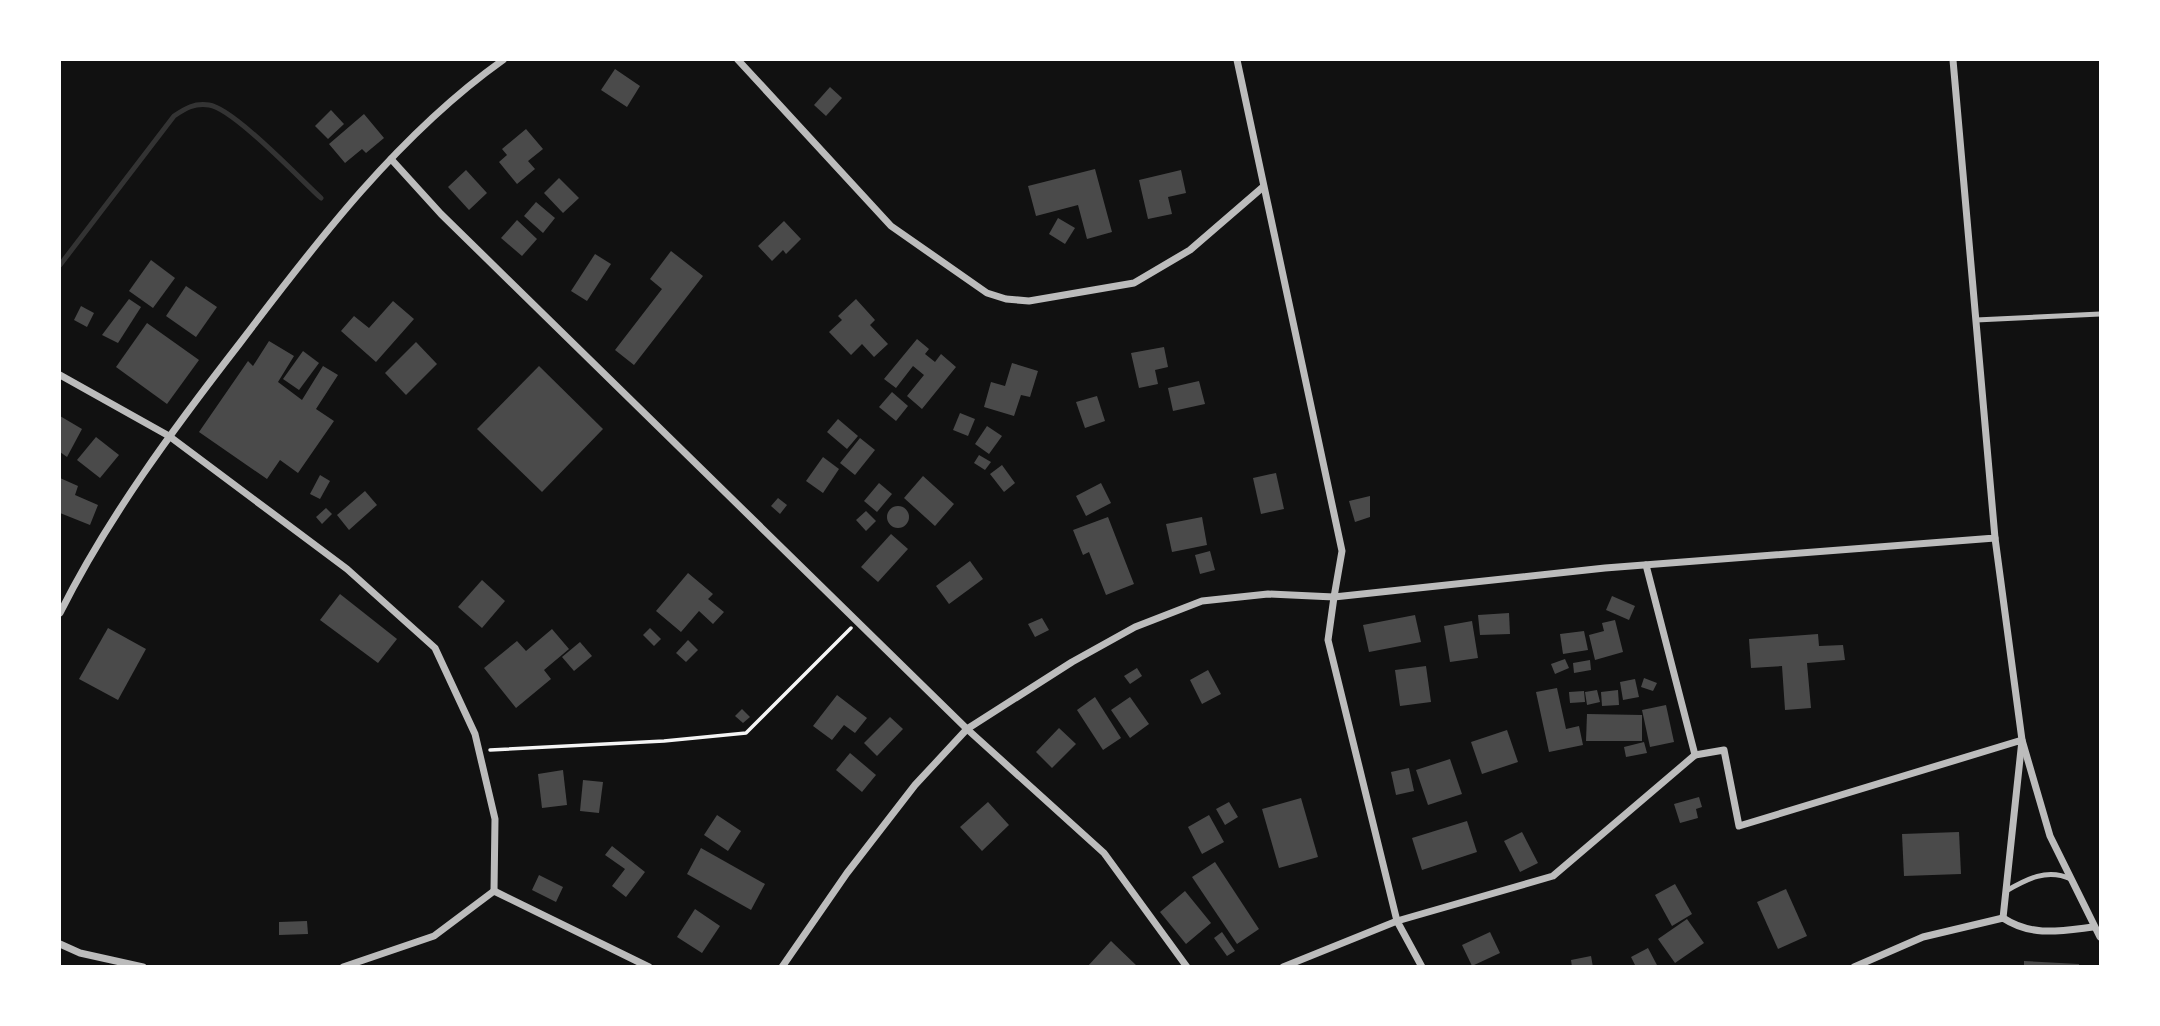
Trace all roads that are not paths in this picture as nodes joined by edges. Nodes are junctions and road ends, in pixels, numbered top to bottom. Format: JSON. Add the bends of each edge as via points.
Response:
{"nodes":[{"id":1,"x":503,"y":60,"type":"edge"},
{"id":2,"x":738,"y":60,"type":"edge"},
{"id":3,"x":1237,"y":60,"type":"edge"},
{"id":4,"x":1953,"y":60,"type":"edge"},
{"id":5,"x":391,"y":159,"type":"junction"},
{"id":6,"x":1263,"y":187,"type":"junction"},
{"id":7,"x":2101,"y":314,"type":"edge"},
{"id":8,"x":1976,"y":320,"type":"junction"},
{"id":9,"x":60,"y":374,"type":"edge"},
{"id":10,"x":169,"y":436,"type":"junction"},
{"id":11,"x":1995,"y":538,"type":"junction"},
{"id":12,"x":1646,"y":565,"type":"junction"},
{"id":13,"x":1334,"y":597,"type":"junction"},
{"id":14,"x":60,"y":613,"type":"edge"},
{"id":15,"x":967,"y":729,"type":"junction"},
{"id":16,"x":2022,"y":740,"type":"junction"},
{"id":17,"x":1695,"y":755,"type":"junction"},
{"id":18,"x":2071,"y":879,"type":"junction"},
{"id":19,"x":494,"y":891,"type":"junction"},
{"id":20,"x":2006,"y":891,"type":"junction"},
{"id":21,"x":2003,"y":918,"type":"junction"},
{"id":22,"x":1397,"y":921,"type":"junction"},
{"id":23,"x":2093,"y":926,"type":"junction"},
{"id":24,"x":2101,"y":937,"type":"edge"},
{"id":25,"x":60,"y":944,"type":"edge"},
{"id":26,"x":143,"y":967,"type":"edge"},
{"id":27,"x":343,"y":967,"type":"edge"},
{"id":28,"x":649,"y":967,"type":"edge"},
{"id":29,"x":782,"y":967,"type":"edge"},
{"id":30,"x":1187,"y":967,"type":"edge"},
{"id":31,"x":1283,"y":967,"type":"edge"},
{"id":32,"x":1422,"y":967,"type":"edge"},
{"id":33,"x":1854,"y":967,"type":"edge"}],
"edges":[{"from":1,"to":5,"type":"street","via":[[467,85]]},
{"from":2,"to":6,"type":"street","via":[[891,226],[987,293],[1006,299],[1029,300],[1134,283],[1190,250]]},
{"from":3,"to":6,"type":"street"},
{"from":4,"to":8,"type":"street"},
{"from":5,"to":10,"type":"street","via":[[289,278]]},
{"from":5,"to":15,"type":"street"},
{"from":6,"to":13,"type":"street","via":[[1342,551]]},
{"from":7,"to":8,"type":"lane"},
{"from":8,"to":11,"type":"street"},
{"from":9,"to":10,"type":"street"},
{"from":10,"to":14,"type":"street"},
{"from":10,"to":19,"type":"street","via":[[346,569],[435,648],[479,750],[495,819]]},
{"from":11,"to":12,"type":"street"},
{"from":11,"to":16,"type":"street"},
{"from":12,"to":13,"type":"street"},
{"from":12,"to":17,"type":"street"},
{"from":13,"to":15,"type":"street","via":[[1268,594],[1202,601],[1135,627]]},
{"from":13,"to":22,"type":"street","via":[[1328,640]]},
{"from":15,"to":29,"type":"street","via":[[847,873]]},
{"from":15,"to":30,"type":"street","via":[[1104,853]]},
{"from":16,"to":17,"type":"street","via":[[1738,826],[1724,750]]},
{"from":16,"to":18,"type":"street","via":[[2050,836]]},
{"from":16,"to":20,"type":"street"},
{"from":17,"to":22,"type":"street","via":[[1553,876]]},
{"from":18,"to":20,"type":"lane","via":[[2046,873]]},
{"from":18,"to":23,"type":"street"},
{"from":19,"to":27,"type":"street","via":[[434,936]]},
{"from":19,"to":28,"type":"street"},
{"from":20,"to":21,"type":"street"},
{"from":21,"to":23,"type":"street","via":[[2017,928],[2035,932]]},
{"from":21,"to":33,"type":"street","via":[[1923,937]]},
{"from":22,"to":31,"type":"street"},
{"from":22,"to":32,"type":"street"},
{"from":23,"to":24,"type":"street"},
{"from":25,"to":26,"type":"street"}]}
